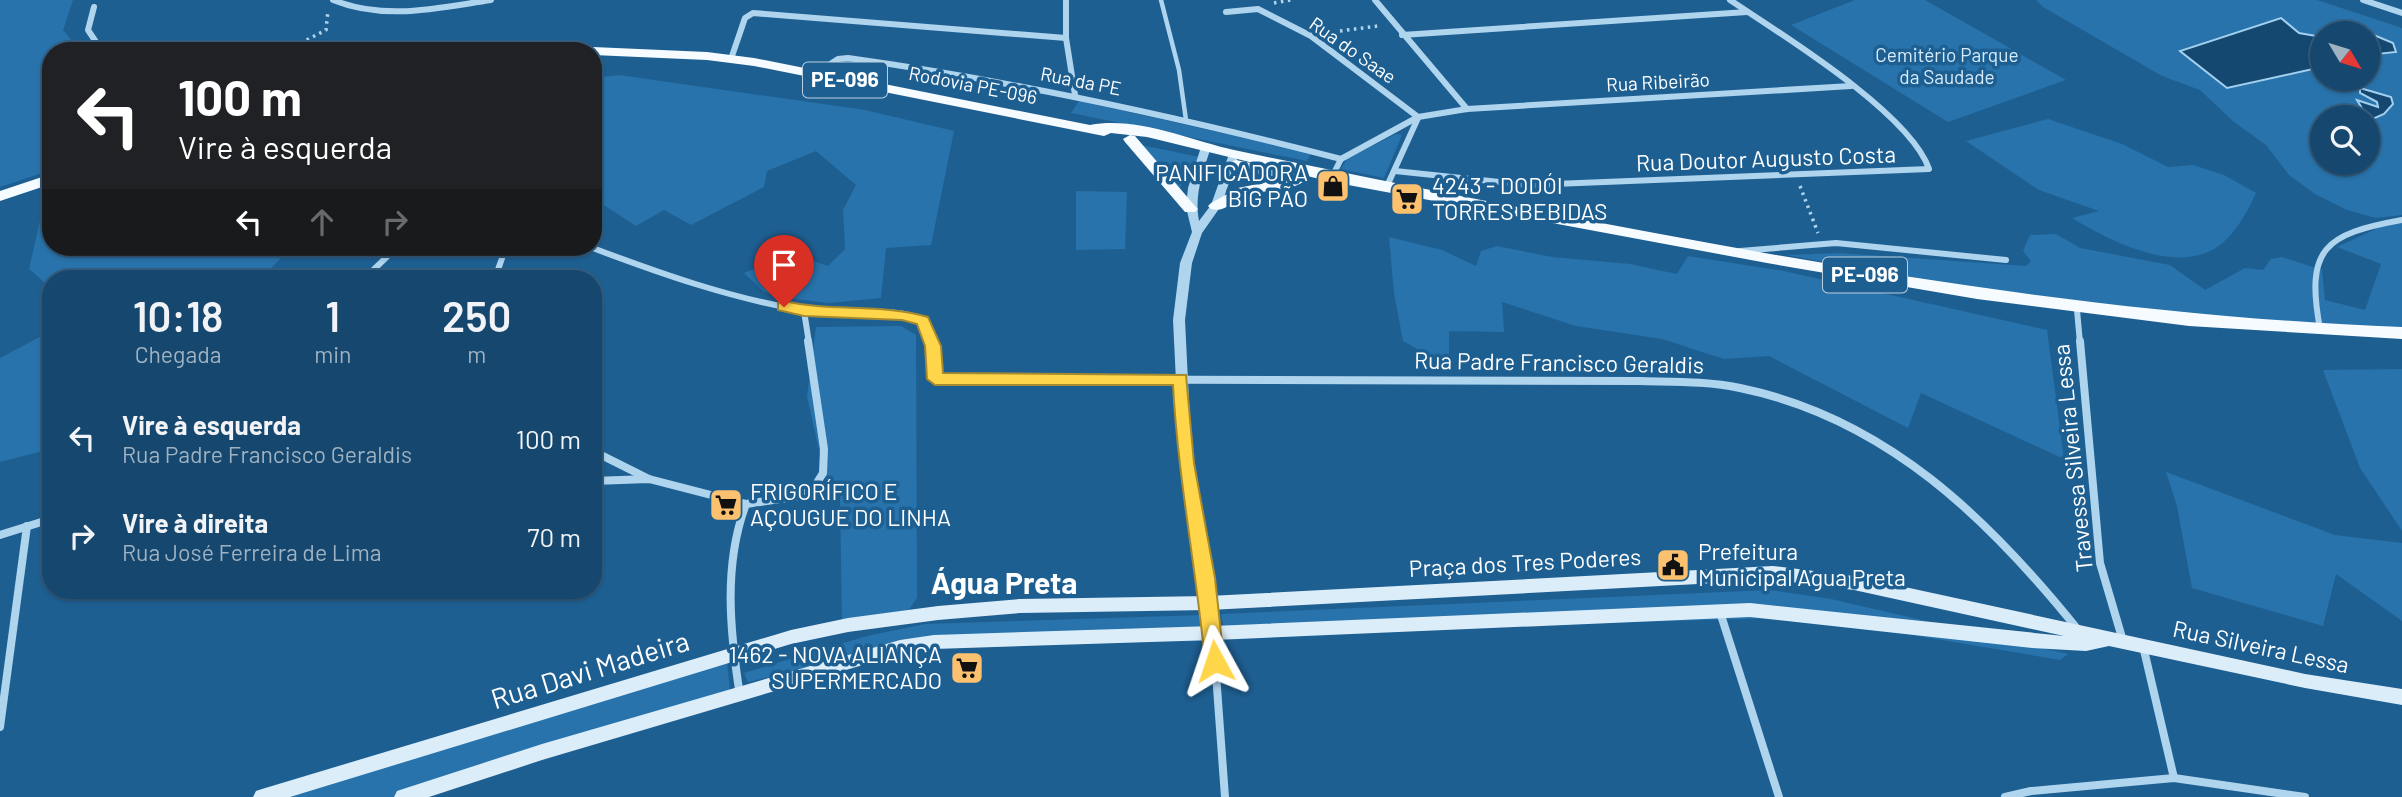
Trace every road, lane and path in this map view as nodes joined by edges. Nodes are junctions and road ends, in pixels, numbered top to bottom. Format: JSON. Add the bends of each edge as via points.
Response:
{"nodes":[{"id":1,"x":491,"y":0,"type":"edge"},
{"id":2,"x":1066,"y":0,"type":"edge"},
{"id":3,"x":1161,"y":0,"type":"edge"},
{"id":4,"x":1375,"y":0,"type":"edge"},
{"id":5,"x":1730,"y":0,"type":"edge"},
{"id":6,"x":2363,"y":0,"type":"edge"},
{"id":7,"x":336,"y":1,"type":"edge"},
{"id":8,"x":94,"y":7,"type":"dead end"},
{"id":9,"x":1226,"y":12,"type":"dead end"},
{"id":10,"x":1747,"y":12,"type":"junction"},
{"id":11,"x":2402,"y":13,"type":"edge"},
{"id":12,"x":1393,"y":24,"type":"junction"},
{"id":13,"x":1340,"y":31,"type":"dead end"},
{"id":14,"x":1402,"y":35,"type":"junction"},
{"id":15,"x":1066,"y":37,"type":"junction"},
{"id":16,"x":96,"y":42,"type":"edge"},
{"id":17,"x":303,"y":42,"type":"edge"},
{"id":18,"x":602,"y":52,"type":"edge"},
{"id":19,"x":731,"y":59,"type":"junction"},
{"id":20,"x":815,"y":74,"type":"junction"},
{"id":21,"x":1851,"y":86,"type":"junction"},
{"id":22,"x":1075,"y":95,"type":"junction"},
{"id":23,"x":1467,"y":109,"type":"junction"},
{"id":24,"x":1418,"y":117,"type":"junction"},
{"id":25,"x":1185,"y":120,"type":"junction"},
{"id":26,"x":1095,"y":128,"type":"junction"},
{"id":27,"x":1130,"y":139,"type":"junction"},
{"id":28,"x":1205,"y":151,"type":"junction"},
{"id":29,"x":1232,"y":159,"type":"junction"},
{"id":30,"x":1341,"y":159,"type":"junction"},
{"id":31,"x":1395,"y":170,"type":"junction"},
{"id":32,"x":1796,"y":175,"type":"junction"},
{"id":33,"x":1332,"y":177,"type":"junction"},
{"id":34,"x":1309,"y":179,"type":"junction"},
{"id":35,"x":42,"y":181,"type":"edge"},
{"id":36,"x":1387,"y":186,"type":"junction"},
{"id":37,"x":0,"y":196,"type":"edge"},
{"id":38,"x":1216,"y":206,"type":"junction"},
{"id":39,"x":1190,"y":209,"type":"junction"},
{"id":40,"x":2402,"y":220,"type":"edge"},
{"id":41,"x":1197,"y":232,"type":"junction"},
{"id":42,"x":1822,"y":243,"type":"junction"},
{"id":43,"x":602,"y":252,"type":"edge"},
{"id":44,"x":1732,"y":252,"type":"junction"},
{"id":45,"x":388,"y":256,"type":"edge"},
{"id":46,"x":2006,"y":260,"type":"dead end"},
{"id":47,"x":373,"y":270,"type":"edge"},
{"id":48,"x":2077,"y":310,"type":"junction"},
{"id":49,"x":804,"y":311,"type":"junction"},
{"id":50,"x":2320,"y":330,"type":"junction"},
{"id":51,"x":2402,"y":333,"type":"edge"},
{"id":52,"x":1180,"y":379,"type":"junction"},
{"id":53,"x":602,"y":456,"type":"edge"},
{"id":54,"x":649,"y":479,"type":"junction"},
{"id":55,"x":602,"y":481,"type":"edge"},
{"id":56,"x":746,"y":504,"type":"junction"},
{"id":57,"x":42,"y":522,"type":"edge"},
{"id":58,"x":27,"y":526,"type":"junction"},
{"id":59,"x":0,"y":535,"type":"edge"},
{"id":60,"x":1209,"y":603,"type":"junction"},
{"id":61,"x":1720,"y":612,"type":"junction"},
{"id":62,"x":938,"y":613,"type":"joint"},
{"id":63,"x":1213,"y":634,"type":"junction"},
{"id":64,"x":2082,"y":637,"type":"junction"},
{"id":65,"x":2117,"y":640,"type":"junction"},
{"id":66,"x":2143,"y":645,"type":"junction"},
{"id":67,"x":733,"y":654,"type":"junction"},
{"id":68,"x":740,"y":696,"type":"junction"},
{"id":69,"x":2402,"y":697,"type":"edge"},
{"id":70,"x":0,"y":727,"type":"edge"},
{"id":71,"x":2174,"y":778,"type":"junction"},
{"id":72,"x":262,"y":797,"type":"edge"},
{"id":73,"x":403,"y":797,"type":"edge"},
{"id":74,"x":1225,"y":797,"type":"edge"},
{"id":75,"x":1779,"y":797,"type":"edge"},
{"id":76,"x":2005,"y":797,"type":"edge"},
{"id":77,"x":2305,"y":797,"type":"edge"}],
"edges":[{"from":1,"to":7,"type":"street","via":[[416,11],[379,11]]},
{"from":2,"to":15,"type":"street"},
{"from":3,"to":25,"type":"lane","via":[[1179,70]]},
{"from":4,"to":12,"type":"street"},
{"from":5,"to":10,"type":"street"},
{"from":6,"to":11,"type":"street"},
{"from":7,"to":17,"type":"path","via":[[328,8],[326,30]]},
{"from":8,"to":16,"type":"street","via":[[88,30]]},
{"from":9,"to":24,"type":"street","name":"Rua do Saae","via":[[1258,9],[1311,36]]},
{"from":10,"to":14,"type":"street"},
{"from":10,"to":21,"type":"street"},
{"from":12,"to":13,"type":"path"},
{"from":12,"to":14,"type":"street"},
{"from":14,"to":23,"type":"street"},
{"from":15,"to":19,"type":"street","via":[[753,13],[745,18]]},
{"from":15,"to":22,"type":"street"},
{"from":18,"to":19,"type":"main road","name":"Rodovia PE-096","number":"PE-096"},
{"from":19,"to":20,"type":"main road","name":"Rodovia PE-096","number":"PE-096"},
{"from":20,"to":22,"type":"street","name":"Rua da PE","via":[[848,58]]},
{"from":20,"to":26,"type":"main road","name":"Rodovia PE-096","number":"PE-096"},
{"from":21,"to":23,"type":"street","name":"Rua Ribeirão"},
{"from":21,"to":32,"type":"street","name":"Rua Doutor Augusto Costa","via":[[1890,115],[1928,169]]},
{"from":22,"to":25,"type":"street","name":"Rua da PE"},
{"from":23,"to":24,"type":"street","name":"Rua Ribeirão"},
{"from":24,"to":30,"type":"street","name":"Rua Ribeirão"},
{"from":24,"to":31,"type":"street"},
{"from":25,"to":30,"type":"street","name":"Rua da PE"},
{"from":26,"to":27,"type":"main road","number":"PE-096"},
{"from":26,"to":28,"type":"main road","number":"PE-096","via":[[1126,127]]},
{"from":27,"to":28,"type":"main road","number":"PE-096"},
{"from":27,"to":39,"type":"main road"},
{"from":28,"to":29,"type":"main road","number":"PE-096"},
{"from":28,"to":39,"type":"street","via":[[1192,183]]},
{"from":29,"to":33,"type":"main road","number":"PE-096","via":[[1305,167]]},
{"from":29,"to":34,"type":"main road","number":"PE-096"},
{"from":29,"to":38,"type":"street"},
{"from":30,"to":33,"type":"street"},
{"from":31,"to":32,"type":"street","name":"Rua Doutor Augusto Costa","via":[[1529,186]]},
{"from":31,"to":36,"type":"street"},
{"from":32,"to":42,"type":"path"},
{"from":33,"to":34,"type":"main road","number":"PE-096"},
{"from":33,"to":36,"type":"main road","number":"PE-096"},
{"from":34,"to":38,"type":"main road","via":[[1243,191]]},
{"from":35,"to":37,"type":"main road"},
{"from":36,"to":44,"type":"main road","number":"PE-096"},
{"from":38,"to":41,"type":"street"},
{"from":39,"to":41,"type":"street"},
{"from":40,"to":50,"type":"street","via":[[2367,225],[2334,238],[2321,255],[2313,275],[2312,296]]},
{"from":41,"to":52,"type":"street","via":[[1181,295]]},
{"from":42,"to":44,"type":"street"},
{"from":42,"to":46,"type":"street"},
{"from":43,"to":49,"type":"street","via":[[682,282]]},
{"from":44,"to":48,"type":"main road","number":"PE-096"},
{"from":45,"to":47,"type":"street"},
{"from":48,"to":50,"type":"main road","number":"PE-096"},
{"from":48,"to":65,"type":"street","name":"Travessa Silveira Lessa","via":[[2100,563]]},
{"from":49,"to":52,"type":"street","name":"Rua Padre Francisco Geraldis","via":[[902,315],[923,321],[933,346],[935,379]]},
{"from":49,"to":56,"type":"street","via":[[824,449],[823,473],[815,486],[800,496]]},
{"from":50,"to":51,"type":"main road","number":"PE-096"},
{"from":52,"to":60,"type":"street","via":[[1186,463]]},
{"from":52,"to":64,"type":"street","name":"Rua Padre Francisco Geraldis","via":[[1639,380],[1740,388],[1787,400],[1843,421],[1913,461],[2012,550]]},
{"from":53,"to":54,"type":"street"},
{"from":54,"to":55,"type":"street"},
{"from":54,"to":56,"type":"street"},
{"from":56,"to":67,"type":"street","via":[[734,533]]},
{"from":57,"to":58,"type":"street"},
{"from":58,"to":59,"type":"street"},
{"from":58,"to":70,"type":"street"},
{"from":60,"to":62,"type":"main road","name":"Praça dos Tres Poderes","via":[[1020,606]]},
{"from":60,"to":63,"type":"street"},
{"from":60,"to":64,"type":"main road","name":"Praça dos Tres Poderes","via":[[1773,573],[1854,583]]},
{"from":61,"to":63,"type":"main road","name":"Praça dos Tres Poderes"},
{"from":61,"to":64,"type":"main road","name":"Praça dos Tres Poderes","via":[[1790,613],[2032,641]]},
{"from":61,"to":75,"type":"street"},
{"from":62,"to":67,"type":"main road","name":"Rua Davi Madeira","via":[[848,625]]},
{"from":63,"to":68,"type":"main road","name":"Praça dos Tres Poderes","via":[[934,642],[900,647]]},
{"from":63,"to":74,"type":"street"},
{"from":64,"to":65,"type":"main road","name":"Praça dos Tres Poderes"},
{"from":65,"to":66,"type":"main road","name":"Rua Silveira Lessa"},
{"from":66,"to":69,"type":"main road","name":"Rua Silveira Lessa"},
{"from":66,"to":71,"type":"street"},
{"from":67,"to":68,"type":"street"},
{"from":67,"to":72,"type":"main road","name":"Rua Davi Madeira"},
{"from":68,"to":73,"type":"main road"},
{"from":71,"to":76,"type":"street","via":[[2096,783]]},
{"from":71,"to":77,"type":"street"}]}
